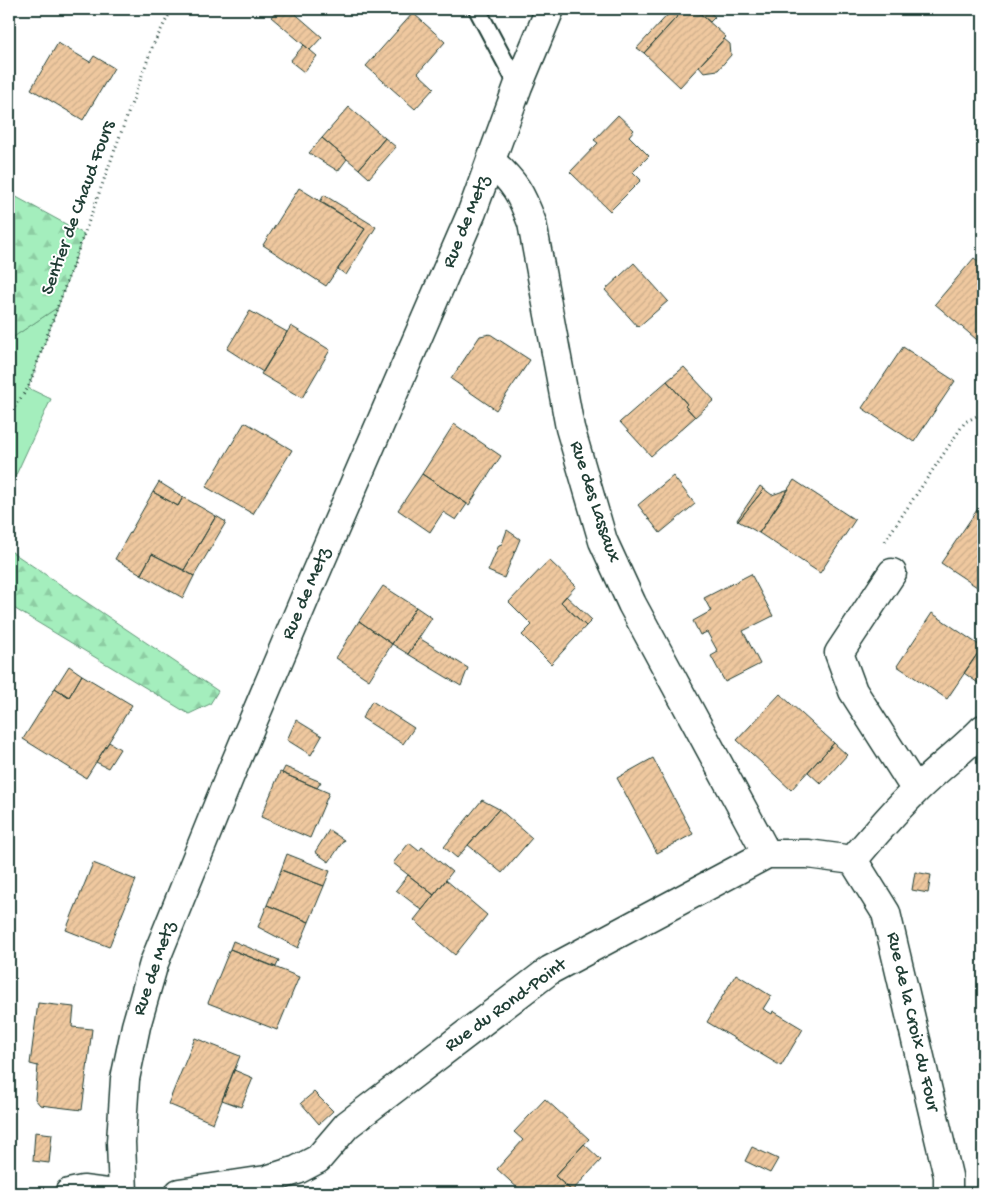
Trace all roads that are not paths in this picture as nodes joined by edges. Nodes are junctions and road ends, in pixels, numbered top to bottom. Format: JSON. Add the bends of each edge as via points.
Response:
{"nodes":[{"id":1,"x":478,"y":9,"type":"edge"},
{"id":2,"x":550,"y":9,"type":"edge"},
{"id":3,"x":518,"y":86,"type":"junction"},
{"id":4,"x":491,"y":161,"type":"junction"},
{"id":5,"x":892,"y":573,"type":"road end"},
{"id":6,"x":983,"y":729,"type":"edge"},
{"id":7,"x":916,"y":790,"type":"junction"},
{"id":8,"x":766,"y":854,"type":"junction"},
{"id":9,"x":853,"y":860,"type":"junction"},
{"id":10,"x":69,"y":1193,"type":"edge"},
{"id":11,"x":107,"y":1193,"type":"edge"},
{"id":12,"x":123,"y":1193,"type":"edge"},
{"id":13,"x":179,"y":1193,"type":"edge"},
{"id":14,"x":948,"y":1193,"type":"edge"}],
"edges":[{"from":1,"to":3,"type":"lane"},
{"from":2,"to":3,"type":"street","name":"Rue de Metz"},
{"from":3,"to":4,"type":"street","name":"Rue de Metz"},
{"from":4,"to":8,"type":"street","name":"Rue des Lassaux","via":[[522,196],[532,223],[570,428],[603,541],[632,604]]},
{"from":4,"to":12,"type":"street","name":"Rue de Metz","via":[[154,963],[125,1079],[121,1158]]},
{"from":5,"to":7,"type":"street","via":[[839,653],[853,691]]},
{"from":6,"to":7,"type":"street"},
{"from":7,"to":9,"type":"street"},
{"from":8,"to":9,"type":"street","name":"Rue du Rond-Point","via":[[808,854]]},
{"from":8,"to":13,"type":"street","name":"Rue du Rond-Point","via":[[550,970],[347,1125],[318,1159],[266,1180]]},
{"from":9,"to":14,"type":"street","name":"Rue de la Croix du Four","via":[[886,913],[948,1176]]},
{"from":10,"to":11,"type":"street","via":[[84,1190]]}]}
